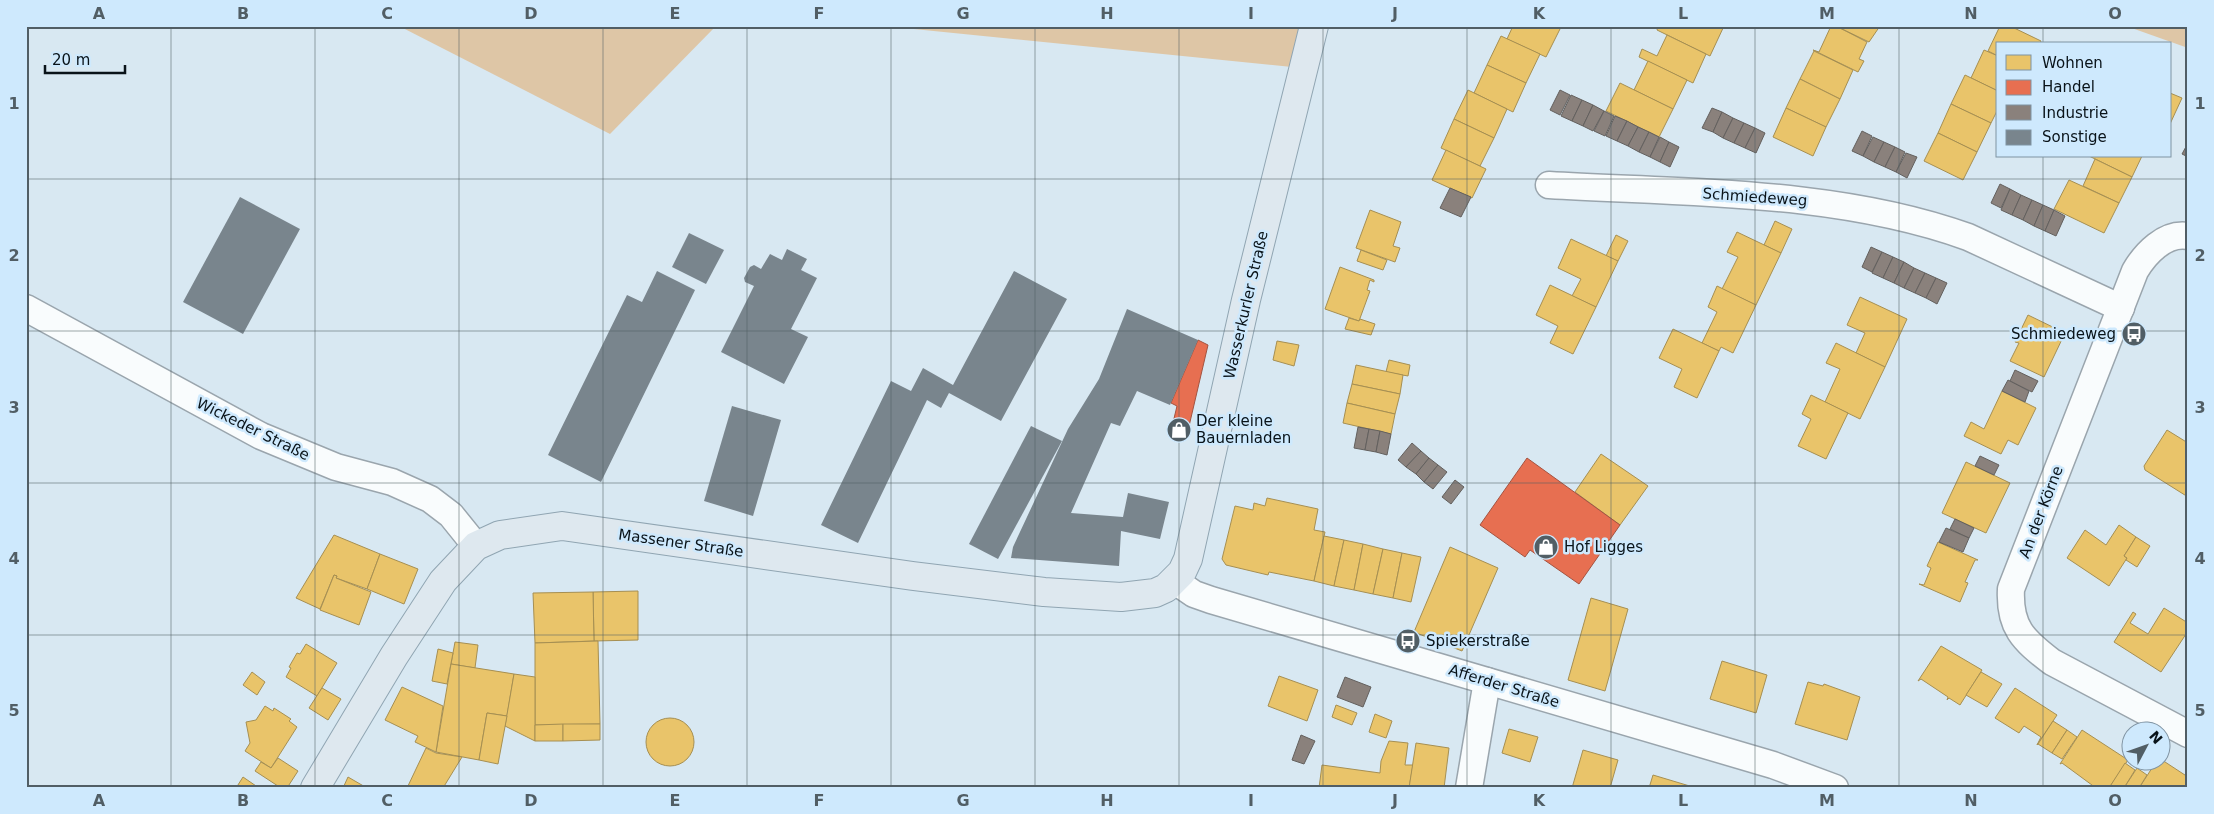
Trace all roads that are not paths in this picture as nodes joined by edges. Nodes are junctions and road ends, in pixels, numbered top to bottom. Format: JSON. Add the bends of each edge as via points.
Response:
{"nodes":[{"id":1,"x":1314,"y":26,"type":"edge"},
{"id":2,"x":1549,"y":185,"type":"dead end"},
{"id":3,"x":2188,"y":236,"type":"edge"},
{"id":4,"x":26,"y":308,"type":"edge"},
{"id":5,"x":2121,"y":308,"type":"junction"},
{"id":6,"x":476,"y":546,"type":"junction"},
{"id":7,"x":1175,"y":581,"type":"junction"},
{"id":8,"x":1487,"y":682,"type":"junction"},
{"id":9,"x":2188,"y":734,"type":"edge"},
{"id":10,"x":315,"y":788,"type":"edge"},
{"id":11,"x":1469,"y":788,"type":"edge"},
{"id":12,"x":1835,"y":788,"type":"edge"}],
"edges":[{"from":1,"to":7,"type":"main road","name":"Wasserkurler Straße","via":[[1244,308],[1190,550]]},
{"from":2,"to":5,"type":"street","name":"Schmiedeweg","via":[[1803,200],[1884,213],[1968,237]]},
{"from":3,"to":5,"type":"street","name":"An der Körne","via":[[2162,242],[2144,256]]},
{"from":4,"to":6,"type":"street","name":"Wickeder Straße","via":[[261,436],[336,467],[392,482],[430,499],[451,515]]},
{"from":5,"to":9,"type":"street","name":"An der Körne","via":[[2011,589],[2010,607],[2016,627],[2031,646],[2052,662]]},
{"from":6,"to":7,"type":"main road","name":"Massener Straße","via":[[500,535],[562,526],[1044,592],[1121,597],[1155,593]]},
{"from":6,"to":10,"type":"main road","name":"Massener Straße","via":[[443,581]]},
{"from":7,"to":8,"type":"street","name":"Afferder Straße","via":[[1194,594],[1211,600]]},
{"from":8,"to":11,"type":"street"},
{"from":8,"to":12,"type":"street","name":"Afferder Straße","via":[[1773,765]]}]}
